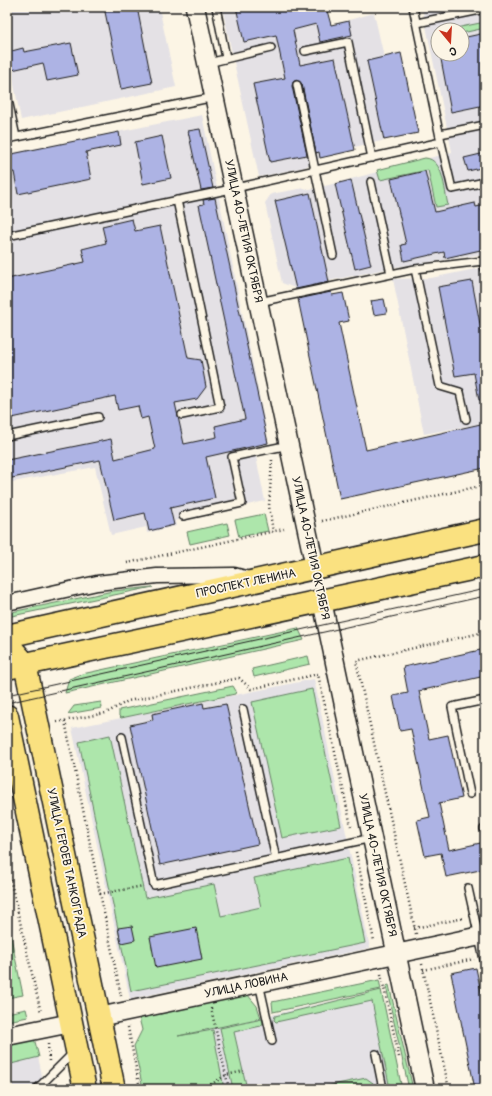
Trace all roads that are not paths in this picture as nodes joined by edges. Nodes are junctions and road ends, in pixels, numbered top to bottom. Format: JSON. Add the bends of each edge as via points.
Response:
{"nodes":[{"id":1,"x":195,"y":7,"type":"edge"},
{"id":2,"x":216,"y":7,"type":"edge"},
{"id":3,"x":413,"y":7,"type":"edge"},
{"id":4,"x":485,"y":10,"type":"edge"},
{"id":5,"x":417,"y":23,"type":"junction"},
{"id":6,"x":271,"y":48,"type":"dead end"},
{"id":7,"x":305,"y":50,"type":"dead end"},
{"id":8,"x":226,"y":58,"type":"junction"},
{"id":9,"x":208,"y":63,"type":"junction"},
{"id":10,"x":297,"y":85,"type":"dead end"},
{"id":11,"x":7,"y":95,"type":"edge"},
{"id":12,"x":216,"y":97,"type":"junction"},
{"id":13,"x":485,"y":125,"type":"edge"},
{"id":14,"x":440,"y":134,"type":"junction"},
{"id":15,"x":16,"y":137,"type":"junction"},
{"id":16,"x":7,"y":139,"type":"edge"},
{"id":17,"x":441,"y":142,"type":"junction"},
{"id":18,"x":372,"y":158,"type":"junction"},
{"id":19,"x":315,"y":170,"type":"junction"},
{"id":20,"x":371,"y":182,"type":"dead end"},
{"id":21,"x":485,"y":182,"type":"edge"},
{"id":22,"x":235,"y":188,"type":"junction"},
{"id":23,"x":178,"y":200,"type":"junction"},
{"id":24,"x":7,"y":236,"type":"edge"},
{"id":25,"x":333,"y":255,"type":"dead end"},
{"id":26,"x":484,"y":264,"type":"edge"},
{"id":27,"x":415,"y":269,"type":"junction"},
{"id":28,"x":391,"y":274,"type":"junction"},
{"id":29,"x":259,"y":302,"type":"junction"},
{"id":30,"x":182,"y":415,"type":"dead end"},
{"id":31,"x":98,"y":417,"type":"dead end"},
{"id":32,"x":466,"y":419,"type":"dead end"},
{"id":33,"x":7,"y":436,"type":"edge"},
{"id":34,"x":289,"y":445,"type":"junction"},
{"id":35,"x":183,"y":516,"type":"dead end"},
{"id":36,"x":485,"y":530,"type":"edge"},
{"id":37,"x":485,"y":566,"type":"edge"},
{"id":38,"x":315,"y":567,"type":"junction"},
{"id":39,"x":254,"y":581,"type":"junction"},
{"id":40,"x":322,"y":601,"type":"junction"},
{"id":41,"x":7,"y":603,"type":"edge"},
{"id":42,"x":7,"y":636,"type":"edge"},
{"id":43,"x":7,"y":643,"type":"edge"},
{"id":44,"x":16,"y":666,"type":"edge"},
{"id":45,"x":485,"y":700,"type":"edge"},
{"id":46,"x":243,"y":709,"type":"dead end"},
{"id":47,"x":7,"y":716,"type":"edge"},
{"id":48,"x":122,"y":737,"type":"dead end"},
{"id":49,"x":470,"y":794,"type":"dead end"},
{"id":50,"x":372,"y":838,"type":"junction"},
{"id":51,"x":276,"y":859,"type":"junction"},
{"id":52,"x":468,"y":888,"type":"dead end"},
{"id":53,"x":482,"y":935,"type":"edge"},
{"id":54,"x":396,"y":953,"type":"junction"},
{"id":55,"x":484,"y":960,"type":"edge"},
{"id":56,"x":259,"y":982,"type":"junction"},
{"id":57,"x":99,"y":1017,"type":"junction"},
{"id":58,"x":71,"y":1023,"type":"junction"},
{"id":59,"x":7,"y":1036,"type":"edge"},
{"id":60,"x":272,"y":1041,"type":"dead end"},
{"id":61,"x":76,"y":1050,"type":"junction"},
{"id":62,"x":376,"y":1054,"type":"dead end"},
{"id":63,"x":37,"y":1089,"type":"edge"},
{"id":64,"x":85,"y":1089,"type":"edge"},
{"id":65,"x":114,"y":1089,"type":"edge"},
{"id":66,"x":383,"y":1089,"type":"edge"},
{"id":67,"x":425,"y":1089,"type":"edge"}],
"edges":[{"from":1,"to":9,"type":"street","name":"УЛИЦА 40-ЛЕТИЯ ОКТЯБРЯ"},
{"from":2,"to":8,"type":"lane"},
{"from":3,"to":5,"type":"lane"},
{"from":4,"to":5,"type":"lane"},
{"from":5,"to":14,"type":"lane"},
{"from":6,"to":8,"type":"lane"},
{"from":7,"to":18,"type":"lane","via":[[348,42]]},
{"from":8,"to":9,"type":"lane"},
{"from":9,"to":12,"type":"street","name":"УЛИЦА 40-ЛЕТИЯ ОКТЯБРЯ"},
{"from":10,"to":19,"type":"lane"},
{"from":11,"to":15,"type":"lane"},
{"from":12,"to":15,"type":"lane"},
{"from":12,"to":22,"type":"street","name":"УЛИЦА 40-ЛЕТИЯ ОКТЯБРЯ"},
{"from":13,"to":14,"type":"lane"},
{"from":14,"to":17,"type":"lane"},
{"from":15,"to":16,"type":"lane"},
{"from":17,"to":18,"type":"lane"},
{"from":17,"to":21,"type":"lane","via":[[452,189]]},
{"from":18,"to":19,"type":"lane"},
{"from":19,"to":22,"type":"lane"},
{"from":19,"to":25,"type":"lane"},
{"from":20,"to":28,"type":"lane"},
{"from":22,"to":23,"type":"lane"},
{"from":22,"to":29,"type":"street","name":"УЛИЦА 40-ЛЕТИЯ ОКТЯБРЯ"},
{"from":23,"to":24,"type":"lane"},
{"from":23,"to":30,"type":"lane","via":[[220,407]]},
{"from":26,"to":27,"type":"lane"},
{"from":27,"to":28,"type":"lane"},
{"from":27,"to":32,"type":"lane","via":[[440,386],[460,392]]},
{"from":28,"to":29,"type":"lane"},
{"from":29,"to":34,"type":"street","name":"УЛИЦА 40-ЛЕТИЯ ОКТЯБРЯ"},
{"from":31,"to":33,"type":"lane"},
{"from":34,"to":35,"type":"lane","via":[[232,457],[242,503]]},
{"from":34,"to":38,"type":"street","name":"УЛИЦА 40-ЛЕТИЯ ОКТЯБРЯ"},
{"from":36,"to":38,"type":"main road","name":"ПРОСПЕКТ ЛЕНИНА"},
{"from":37,"to":40,"type":"main road"},
{"from":38,"to":39,"type":"main road","name":"ПРОСПЕКТ ЛЕНИНА"},
{"from":38,"to":40,"type":"main road","name":"УЛИЦА 40-ЛЕТИЯ ОКТЯБРЯ"},
{"from":39,"to":41,"type":"street","via":[[234,574],[157,576],[97,583]]},
{"from":39,"to":42,"type":"main road","name":"ПРОСПЕКТ ЛЕНИНА"},
{"from":40,"to":44,"type":"main road"},
{"from":40,"to":50,"type":"street","name":"УЛИЦА 40-ЛЕТИЯ ОКТЯБРЯ"},
{"from":43,"to":44,"type":"main road","name":"УЛИЦА ГЕРОЕВ ТАНКОГРАДА"},
{"from":44,"to":57,"type":"main road","name":"УЛИЦА ГЕРОЕВ ТАНКОГРАДА"},
{"from":45,"to":49,"type":"lane","via":[[452,707]]},
{"from":46,"to":51,"type":"lane"},
{"from":47,"to":58,"type":"main road"},
{"from":48,"to":51,"type":"lane","via":[[154,884]]},
{"from":50,"to":51,"type":"lane"},
{"from":50,"to":54,"type":"street","name":"УЛИЦА 40-ЛЕТИЯ ОКТЯБРЯ"},
{"from":52,"to":53,"type":"lane"},
{"from":53,"to":54,"type":"street","name":"УЛИЦА ЛОВИНА"},
{"from":53,"to":55,"type":"lane"},
{"from":54,"to":56,"type":"street","name":"УЛИЦА ЛОВИНА"},
{"from":54,"to":67,"type":"street","name":"УЛИЦА 40-ЛЕТИЯ ОКТЯБРЯ"},
{"from":56,"to":57,"type":"street","name":"УЛИЦА ЛОВИНА"},
{"from":56,"to":60,"type":"lane"},
{"from":57,"to":58,"type":"main road","name":"УЛИЦА ЛОВИНА"},
{"from":57,"to":65,"type":"main road","name":"УЛИЦА ГЕРОЕВ ТАНКОГРАДА"},
{"from":58,"to":59,"type":"street","name":"УЛИЦА ЛОВИНА"},
{"from":58,"to":61,"type":"main road"},
{"from":61,"to":63,"type":"lane"},
{"from":61,"to":64,"type":"main road"},
{"from":62,"to":66,"type":"lane"}]}
